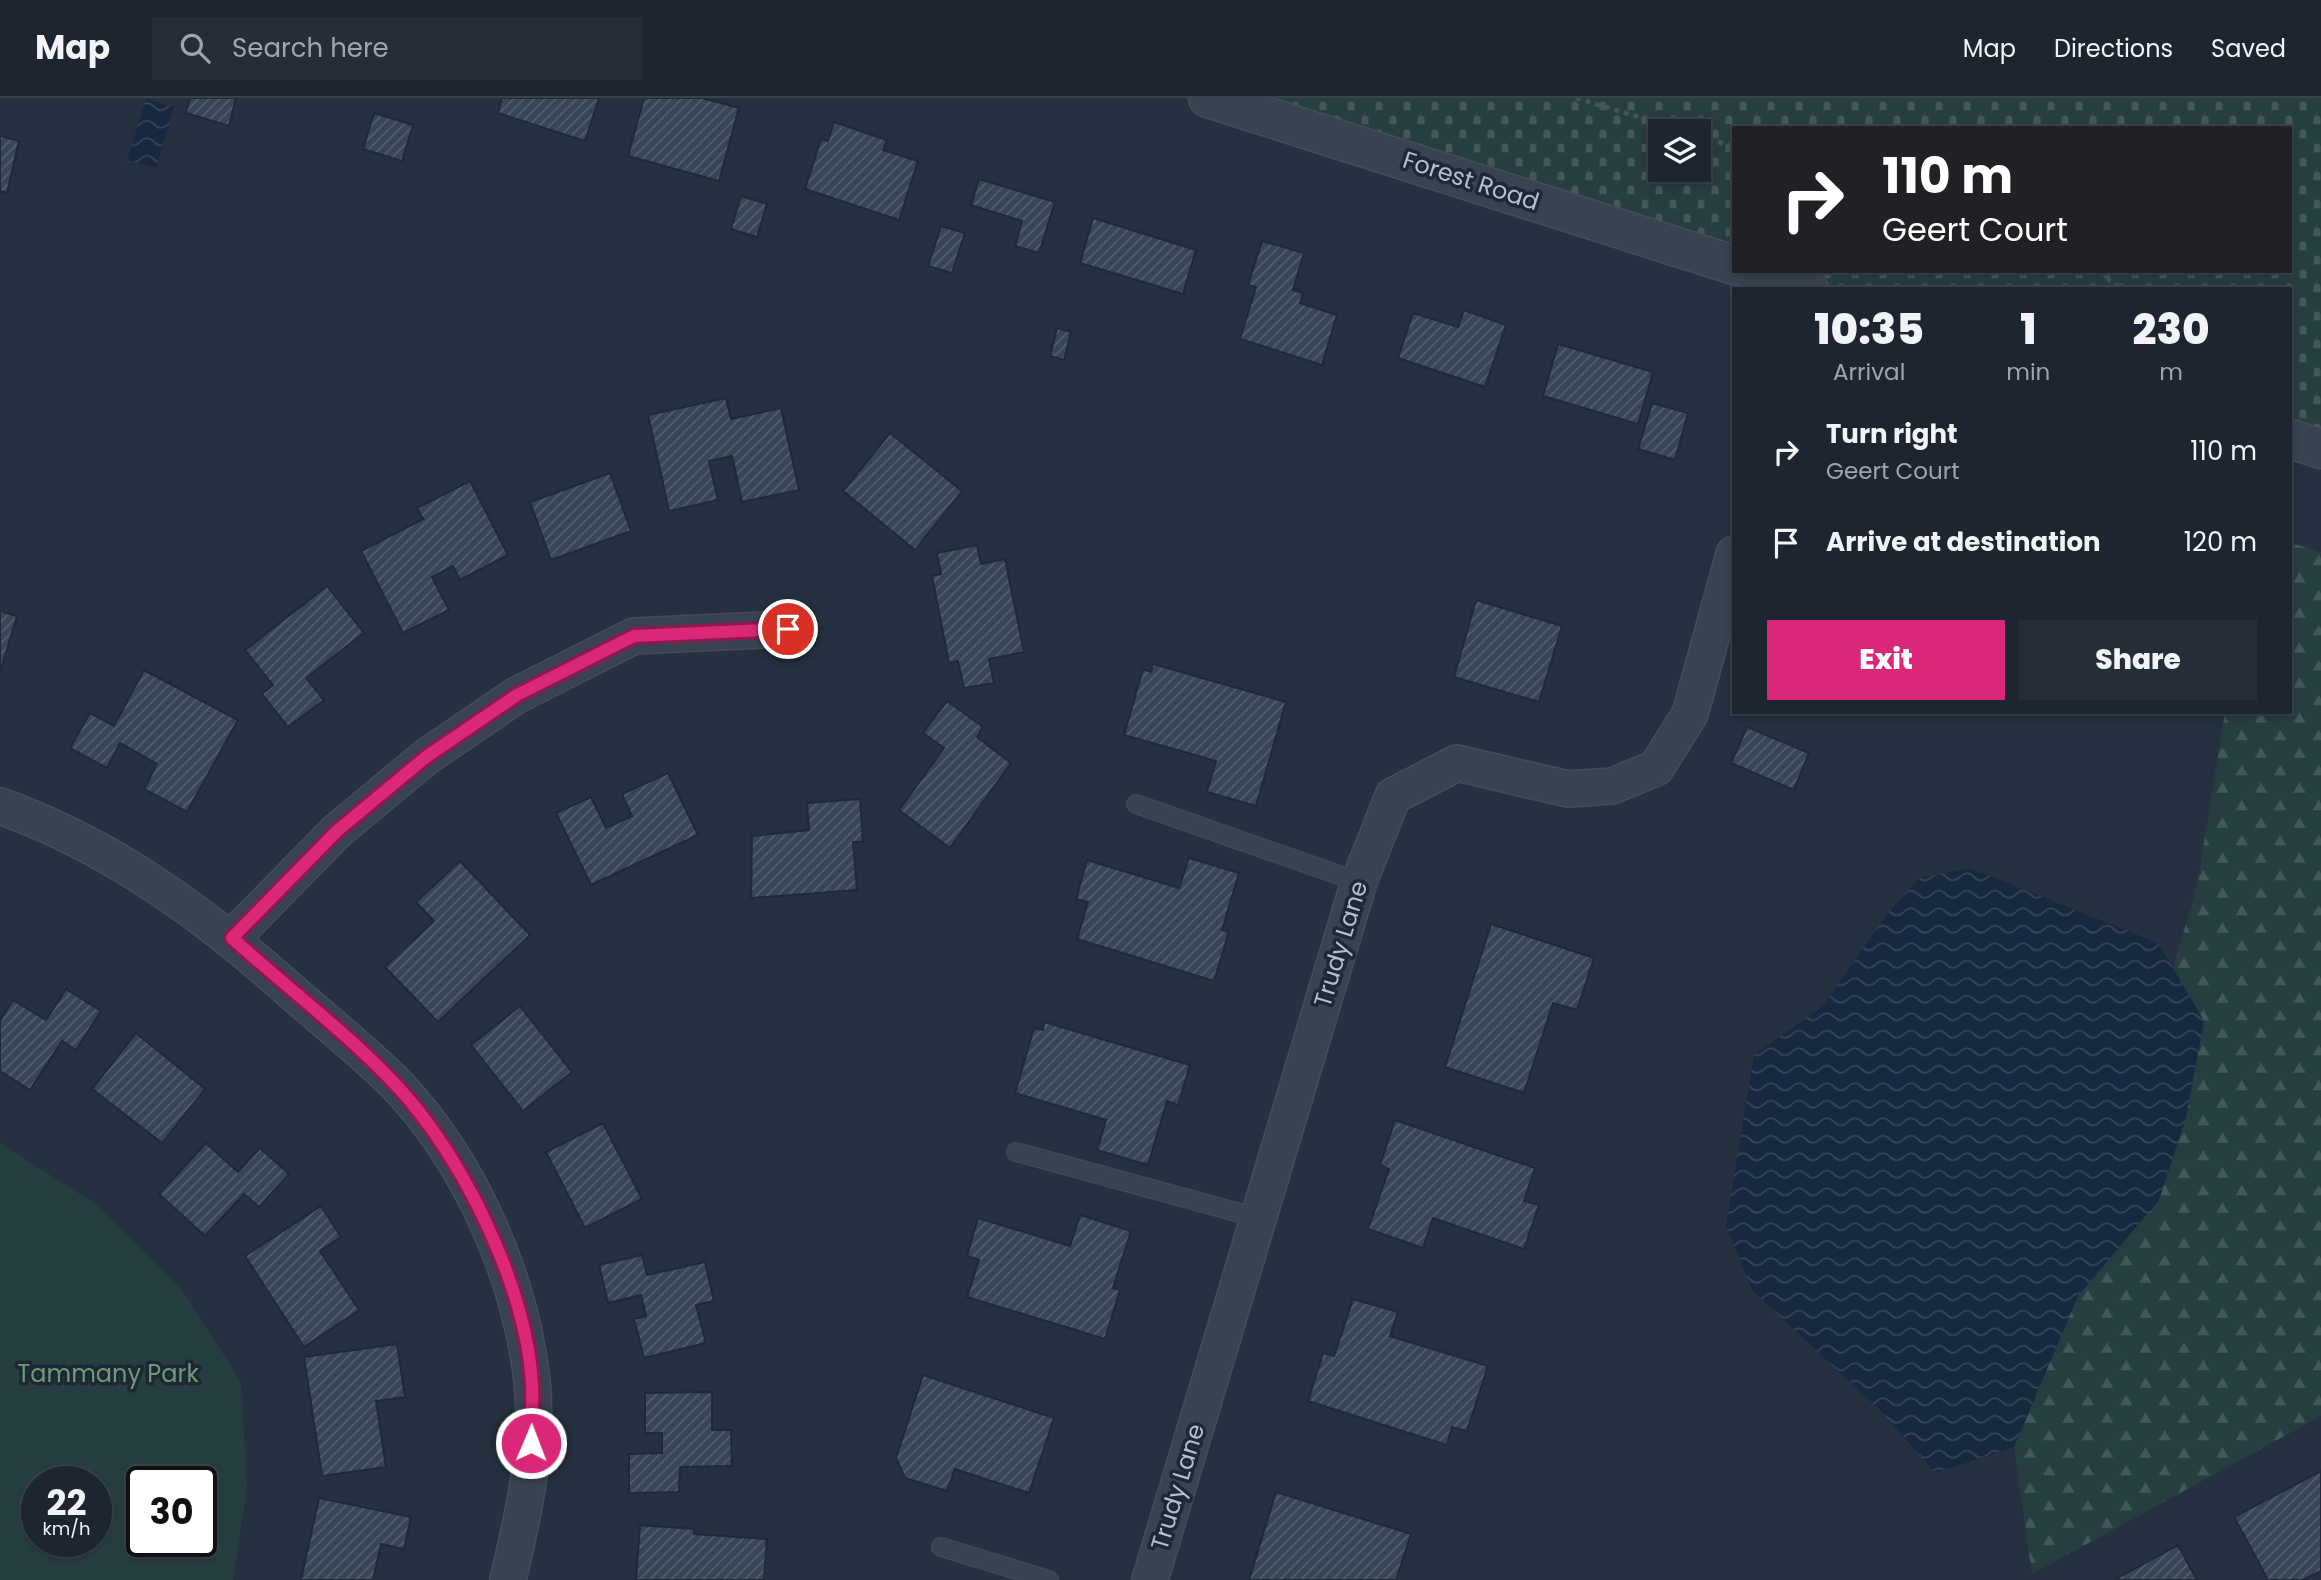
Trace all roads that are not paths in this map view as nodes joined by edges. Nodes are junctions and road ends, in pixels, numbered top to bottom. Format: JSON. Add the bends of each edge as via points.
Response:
{"nodes":[{"id":1,"x":1208,"y":98,"type":"edge"},
{"id":2,"x":1732,"y":264,"type":"edge"},
{"id":3,"x":1760,"y":273,"type":"edge"},
{"id":4,"x":1803,"y":287,"type":"edge"},
{"id":5,"x":2292,"y":439,"type":"edge"},
{"id":6,"x":2321,"y":449,"type":"edge"},
{"id":7,"x":1732,"y":561,"type":"edge"},
{"id":8,"x":788,"y":629,"type":"dead end"},
{"id":9,"x":1136,"y":804,"type":"dead end"},
{"id":10,"x":0,"y":806,"type":"edge"},
{"id":11,"x":1359,"y":883,"type":"junction"},
{"id":12,"x":232,"y":938,"type":"junction"},
{"id":13,"x":1016,"y":1152,"type":"dead end"},
{"id":14,"x":1258,"y":1218,"type":"junction"},
{"id":15,"x":941,"y":1546,"type":"dead end"},
{"id":16,"x":508,"y":1580,"type":"edge"},
{"id":17,"x":1049,"y":1580,"type":"edge"},
{"id":18,"x":1150,"y":1580,"type":"edge"}],
"edges":[{"from":1,"to":2,"type":"street","name":"Forest Road"},
{"from":3,"to":4,"type":"street"},
{"from":5,"to":6,"type":"street"},
{"from":7,"to":11,"type":"street","name":"Trudy Lane","via":[[1690,715],[1656,768],[1612,786],[1568,789],[1457,763],[1393,796]]},
{"from":8,"to":12,"type":"street","via":[[634,636],[517,695],[426,757],[337,831]]},
{"from":9,"to":11,"type":"lane"},
{"from":10,"to":12,"type":"street","via":[[67,833],[123,864]]},
{"from":11,"to":14,"type":"street","name":"Trudy Lane"},
{"from":12,"to":16,"type":"street","via":[[395,1084],[438,1136],[473,1195],[520,1317],[532,1383],[523,1516]]},
{"from":13,"to":14,"type":"lane"},
{"from":14,"to":18,"type":"street","name":"Trudy Lane"},
{"from":15,"to":17,"type":"lane"}]}
